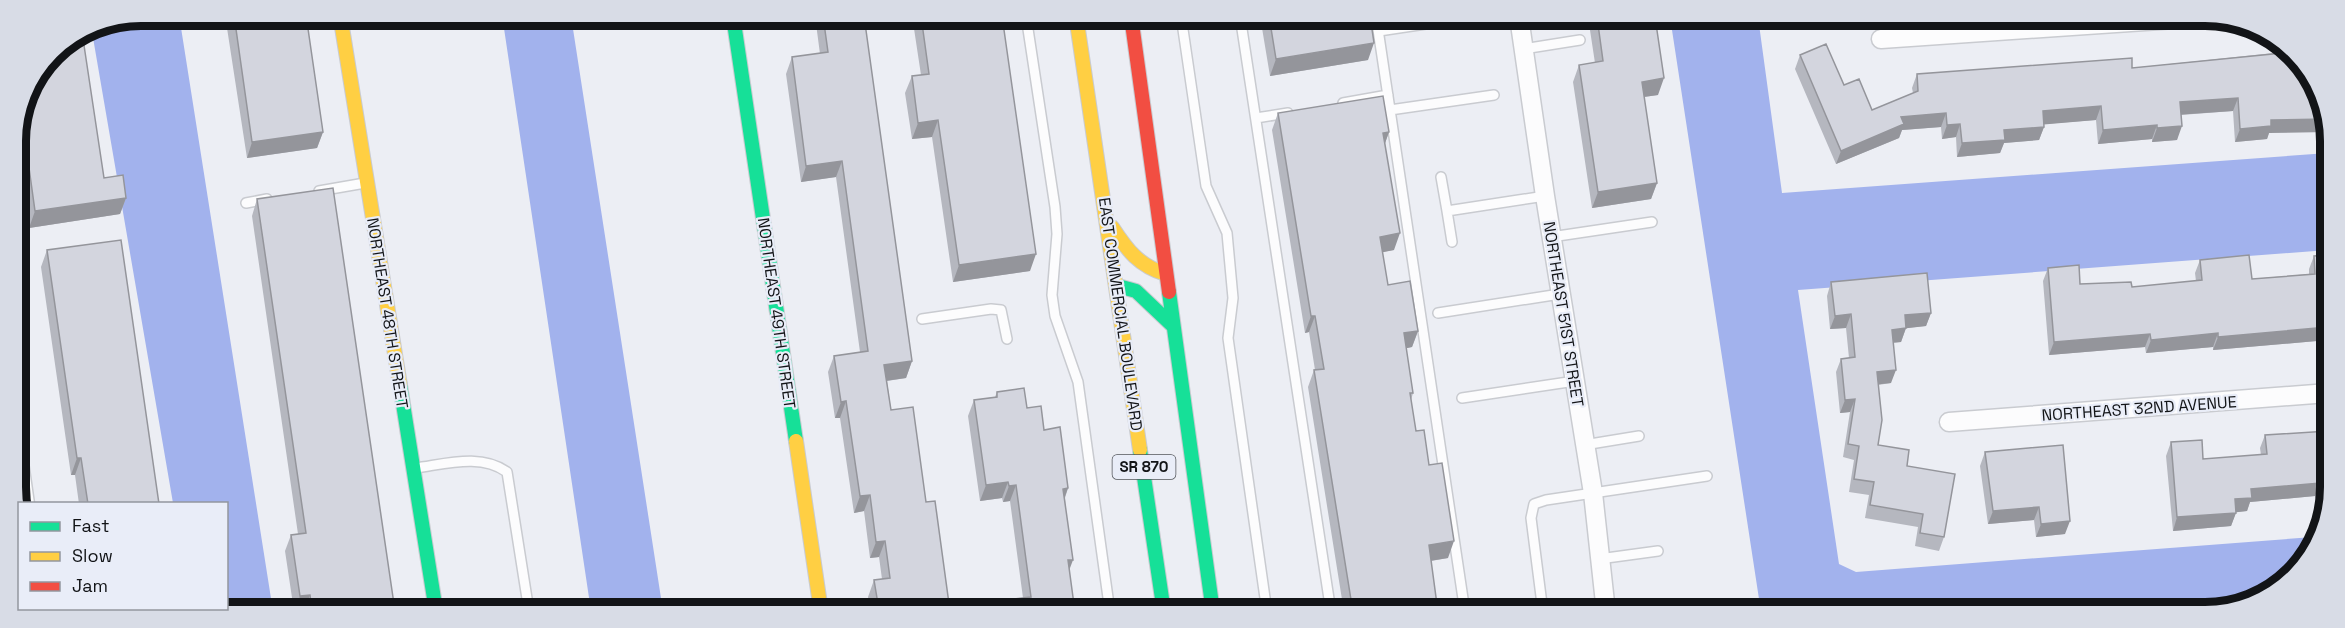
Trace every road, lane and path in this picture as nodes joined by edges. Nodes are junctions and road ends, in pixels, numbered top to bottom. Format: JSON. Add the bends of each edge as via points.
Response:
{"nodes":[{"id":1,"x":341,"y":26,"type":"edge"},
{"id":2,"x":734,"y":26,"type":"edge"},
{"id":3,"x":1028,"y":26,"type":"edge"},
{"id":4,"x":1079,"y":26,"type":"edge"},
{"id":5,"x":1132,"y":26,"type":"edge"},
{"id":6,"x":1182,"y":26,"type":"edge"},
{"id":7,"x":1242,"y":26,"type":"edge"},
{"id":8,"x":1378,"y":26,"type":"edge"},
{"id":9,"x":1412,"y":26,"type":"edge"},
{"id":10,"x":1520,"y":26,"type":"edge"},
{"id":11,"x":2072,"y":26,"type":"edge"},
{"id":12,"x":1379,"y":31,"type":"junction"},
{"id":13,"x":1881,"y":39,"type":"dead end"},
{"id":14,"x":1580,"y":40,"type":"dead end"},
{"id":15,"x":1523,"y":49,"type":"junction"},
{"id":16,"x":1388,"y":95,"type":"junction"},
{"id":17,"x":1494,"y":95,"type":"dead end"},
{"id":18,"x":1333,"y":105,"type":"edge"},
{"id":19,"x":1390,"y":110,"type":"junction"},
{"id":20,"x":1300,"y":111,"type":"edge"},
{"id":21,"x":1256,"y":118,"type":"junction"},
{"id":22,"x":1441,"y":177,"type":"dead end"},
{"id":23,"x":367,"y":183,"type":"junction"},
{"id":24,"x":312,"y":192,"type":"edge"},
{"id":25,"x":1545,"y":196,"type":"junction"},
{"id":26,"x":279,"y":197,"type":"edge"},
{"id":27,"x":246,"y":203,"type":"dead end"},
{"id":28,"x":1447,"y":211,"type":"junction"},
{"id":29,"x":1108,"y":220,"type":"junction"},
{"id":30,"x":1652,"y":222,"type":"dead end"},
{"id":31,"x":1551,"y":237,"type":"junction"},
{"id":32,"x":1452,"y":242,"type":"dead end"},
{"id":33,"x":1166,"y":274,"type":"junction"},
{"id":34,"x":1118,"y":286,"type":"junction"},
{"id":35,"x":1560,"y":294,"type":"junction"},
{"id":36,"x":1438,"y":313,"type":"dead end"},
{"id":37,"x":921,"y":319,"type":"dead end"},
{"id":38,"x":1173,"y":326,"type":"junction"},
{"id":39,"x":1007,"y":339,"type":"dead end"},
{"id":40,"x":1575,"y":381,"type":"junction"},
{"id":41,"x":2320,"y":394,"type":"edge"},
{"id":42,"x":1462,"y":398,"type":"dead end"},
{"id":43,"x":1950,"y":422,"type":"dead end"},
{"id":44,"x":1639,"y":436,"type":"dead end"},
{"id":45,"x":1584,"y":445,"type":"junction"},
{"id":46,"x":413,"y":468,"type":"junction"},
{"id":47,"x":1707,"y":476,"type":"dead end"},
{"id":48,"x":1593,"y":493,"type":"junction"},
{"id":49,"x":1658,"y":551,"type":"dead end"},
{"id":50,"x":1599,"y":559,"type":"junction"},
{"id":51,"x":435,"y":602,"type":"edge"},
{"id":52,"x":528,"y":602,"type":"edge"},
{"id":53,"x":820,"y":602,"type":"edge"},
{"id":54,"x":1109,"y":602,"type":"edge"},
{"id":55,"x":1163,"y":602,"type":"edge"},
{"id":56,"x":1211,"y":602,"type":"edge"},
{"id":57,"x":1266,"y":602,"type":"edge"},
{"id":58,"x":1329,"y":602,"type":"edge"},
{"id":59,"x":1464,"y":602,"type":"edge"},
{"id":60,"x":1542,"y":602,"type":"edge"},
{"id":61,"x":1605,"y":602,"type":"edge"}],
"edges":[{"from":1,"to":23,"type":"main road","name":"NORTHEAST 48TH STREET"},
{"from":2,"to":53,"type":"main road","name":"NORTHEAST 49TH STREET"},
{"from":3,"to":54,"type":"lane","via":[[1055,207],[1052,295],[1055,316],[1078,382]]},
{"from":4,"to":29,"type":"main road","name":"EAST COMMERCIAL BOULEVARD","number":"SR 870"},
{"from":5,"to":33,"type":"main road","number":"SR 870"},
{"from":6,"to":57,"type":"lane","via":[[1206,186],[1227,233],[1233,298],[1228,338]]},
{"from":7,"to":21,"type":"lane"},
{"from":8,"to":12,"type":"lane"},
{"from":9,"to":12,"type":"lane"},
{"from":10,"to":15,"type":"street","name":"NORTHEAST 51ST STREET"},
{"from":11,"to":13,"type":"street"},
{"from":12,"to":16,"type":"lane"},
{"from":14,"to":15,"type":"lane"},
{"from":15,"to":25,"type":"street","name":"NORTHEAST 51ST STREET"},
{"from":16,"to":18,"type":"lane"},
{"from":16,"to":19,"type":"lane"},
{"from":17,"to":19,"type":"lane"},
{"from":19,"to":59,"type":"lane"},
{"from":20,"to":21,"type":"lane"},
{"from":21,"to":58,"type":"lane"},
{"from":22,"to":28,"type":"lane"},
{"from":23,"to":24,"type":"lane"},
{"from":23,"to":46,"type":"main road","name":"NORTHEAST 48TH STREET"},
{"from":25,"to":28,"type":"lane"},
{"from":25,"to":31,"type":"street","name":"NORTHEAST 51ST STREET"},
{"from":26,"to":27,"type":"lane"},
{"from":28,"to":32,"type":"lane"},
{"from":29,"to":33,"type":"main road","via":[[1131,257],[1146,269]]},
{"from":29,"to":34,"type":"main road","name":"EAST COMMERCIAL BOULEVARD","number":"SR 870"},
{"from":30,"to":31,"type":"lane"},
{"from":31,"to":35,"type":"street","name":"NORTHEAST 51ST STREET"},
{"from":33,"to":38,"type":"main road","number":"SR 870"},
{"from":34,"to":38,"type":"main road","via":[[1136,291]]},
{"from":34,"to":55,"type":"main road","name":"EAST COMMERCIAL BOULEVARD","number":"SR 870"},
{"from":35,"to":36,"type":"lane"},
{"from":35,"to":40,"type":"street","name":"NORTHEAST 51ST STREET"},
{"from":37,"to":39,"type":"lane","via":[[1000,310]]},
{"from":38,"to":56,"type":"main road","number":"SR 870"},
{"from":40,"to":42,"type":"lane"},
{"from":40,"to":45,"type":"street","name":"NORTHEAST 51ST STREET"},
{"from":41,"to":43,"type":"street","name":"NORTHEAST 32ND AVENUE"},
{"from":44,"to":45,"type":"lane"},
{"from":45,"to":48,"type":"street","name":"NORTHEAST 51ST STREET"},
{"from":46,"to":51,"type":"main road","name":"NORTHEAST 48TH STREET"},
{"from":46,"to":52,"type":"lane","via":[[480,461],[496,464],[507,472]]},
{"from":47,"to":48,"type":"lane"},
{"from":48,"to":50,"type":"street","name":"NORTHEAST 51ST STREET"},
{"from":48,"to":60,"type":"lane","via":[[1534,504],[1531,518]]},
{"from":49,"to":50,"type":"lane"},
{"from":50,"to":61,"type":"street","name":"NORTHEAST 51ST STREET"}]}
